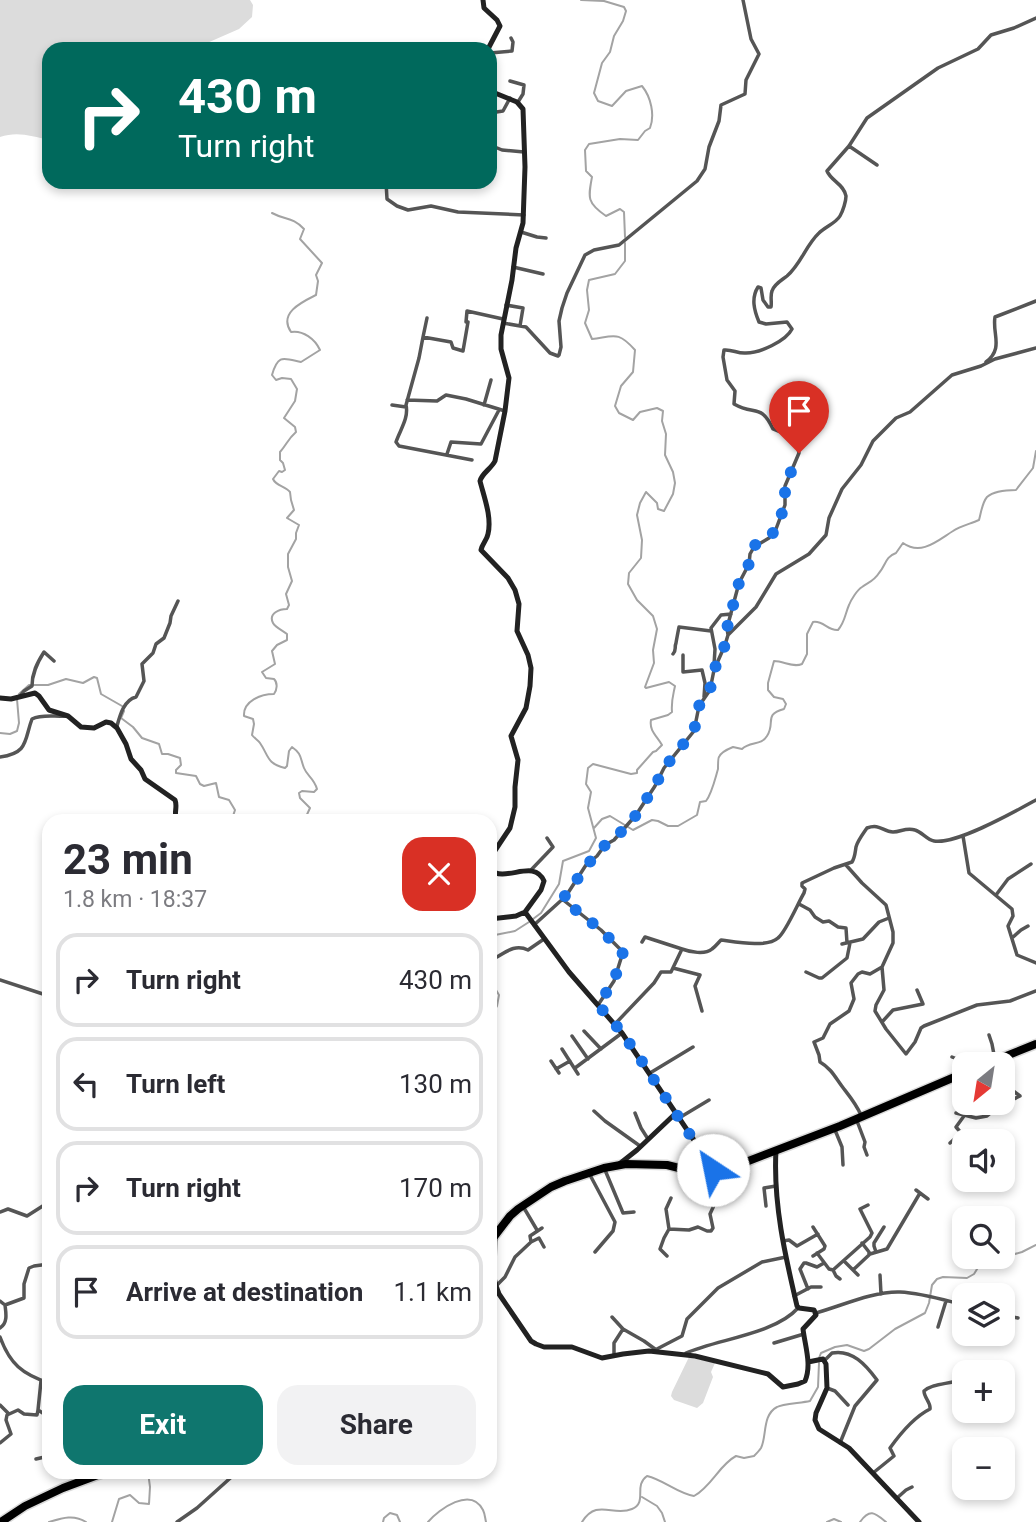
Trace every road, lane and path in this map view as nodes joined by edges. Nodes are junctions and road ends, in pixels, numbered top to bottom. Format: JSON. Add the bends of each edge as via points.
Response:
{"nodes":[{"id":1,"x":483,"y":0,"type":"edge"},
{"id":2,"x":743,"y":0,"type":"edge"},
{"id":3,"x":1036,"y":18,"type":"edge"},
{"id":4,"x":511,"y":38,"type":"dead end"},
{"id":5,"x":493,"y":42,"type":"edge"},
{"id":6,"x":497,"y":51,"type":"edge"},
{"id":7,"x":510,"y":81,"type":"dead end"},
{"id":8,"x":497,"y":94,"type":"edge"},
{"id":9,"x":509,"y":98,"type":"junction"},
{"id":10,"x":518,"y":102,"type":"junction"},
{"id":11,"x":497,"y":112,"type":"edge"},
{"id":12,"x":849,"y":146,"type":"junction"},
{"id":13,"x":497,"y":148,"type":"edge"},
{"id":14,"x":524,"y":152,"type":"junction"},
{"id":15,"x":877,"y":165,"type":"dead end"},
{"id":16,"x":386,"y":189,"type":"edge"},
{"id":17,"x":524,"y":215,"type":"junction"},
{"id":18,"x":521,"y":232,"type":"junction"},
{"id":19,"x":546,"y":237,"type":"dead end"},
{"id":20,"x":513,"y":267,"type":"junction"},
{"id":21,"x":543,"y":274,"type":"dead end"},
{"id":22,"x":1036,"y":301,"type":"edge"},
{"id":23,"x":506,"y":305,"type":"junction"},
{"id":24,"x":427,"y":318,"type":"dead end"},
{"id":25,"x":503,"y":321,"type":"junction"},
{"id":26,"x":520,"y":326,"type":"junction"},
{"id":27,"x":423,"y":337,"type":"junction"},
{"id":28,"x":1036,"y":348,"type":"edge"},
{"id":29,"x":978,"y":367,"type":"junction"},
{"id":30,"x":491,"y":380,"type":"dead end"},
{"id":31,"x":407,"y":400,"type":"junction"},
{"id":32,"x":392,"y":405,"type":"dead end"},
{"id":33,"x":484,"y":405,"type":"junction"},
{"id":34,"x":406,"y":407,"type":"junction"},
{"id":35,"x":502,"y":411,"type":"junction"},
{"id":36,"x":447,"y":454,"type":"junction"},
{"id":37,"x":472,"y":460,"type":"dead end"},
{"id":38,"x":178,"y":601,"type":"dead end"},
{"id":39,"x":732,"y":614,"type":"junction"},
{"id":40,"x":711,"y":631,"type":"junction"},
{"id":41,"x":728,"y":635,"type":"junction"},
{"id":42,"x":673,"y":654,"type":"dead end"},
{"id":43,"x":683,"y":655,"type":"dead end"},
{"id":44,"x":54,"y":661,"type":"dead end"},
{"id":45,"x":714,"y":670,"type":"junction"},
{"id":46,"x":0,"y":698,"type":"edge"},
{"id":47,"x":18,"y":699,"type":"junction"},
{"id":48,"x":704,"y":699,"type":"junction"},
{"id":49,"x":68,"y":716,"type":"junction"},
{"id":50,"x":117,"y":728,"type":"junction"},
{"id":51,"x":0,"y":757,"type":"edge"},
{"id":52,"x":1036,"y":800,"type":"edge"},
{"id":53,"x":175,"y":814,"type":"edge"},
{"id":54,"x":963,"y":836,"type":"junction"},
{"id":55,"x":547,"y":838,"type":"dead end"},
{"id":56,"x":497,"y":847,"type":"edge"},
{"id":57,"x":1031,"y":863,"type":"dead end"},
{"id":58,"x":846,"y":865,"type":"junction"},
{"id":59,"x":531,"y":870,"type":"junction"},
{"id":60,"x":497,"y":874,"type":"edge"},
{"id":61,"x":996,"y":895,"type":"junction"},
{"id":62,"x":565,"y":901,"type":"junction"},
{"id":63,"x":798,"y":904,"type":"junction"},
{"id":64,"x":527,"y":915,"type":"junction"},
{"id":65,"x":497,"y":918,"type":"edge"},
{"id":66,"x":889,"y":918,"type":"junction"},
{"id":67,"x":533,"y":924,"type":"junction"},
{"id":68,"x":1028,"y":926,"type":"dead end"},
{"id":69,"x":1012,"y":937,"type":"junction"},
{"id":70,"x":544,"y":939,"type":"junction"},
{"id":71,"x":642,"y":942,"type":"dead end"},
{"id":72,"x":846,"y":944,"type":"junction"},
{"id":73,"x":682,"y":949,"type":"junction"},
{"id":74,"x":497,"y":956,"type":"edge"},
{"id":75,"x":1036,"y":963,"type":"edge"},
{"id":76,"x":883,"y":967,"type":"junction"},
{"id":77,"x":673,"y":968,"type":"junction"},
{"id":78,"x":806,"y":972,"type":"dead end"},
{"id":79,"x":0,"y":981,"type":"edge"},
{"id":80,"x":917,"y":990,"type":"dead end"},
{"id":81,"x":1036,"y":991,"type":"edge"},
{"id":82,"x":42,"y":994,"type":"edge"},
{"id":83,"x":598,"y":1005,"type":"junction"},
{"id":84,"x":702,"y":1012,"type":"dead end"},
{"id":85,"x":882,"y":1022,"type":"junction"},
{"id":86,"x":615,"y":1024,"type":"junction"},
{"id":87,"x":584,"y":1031,"type":"dead end"},
{"id":88,"x":622,"y":1033,"type":"junction"},
{"id":89,"x":989,"y":1035,"type":"dead end"},
{"id":90,"x":572,"y":1036,"type":"dead end"},
{"id":91,"x":1036,"y":1044,"type":"edge"},
{"id":92,"x":693,"y":1047,"type":"dead end"},
{"id":93,"x":562,"y":1049,"type":"dead end"},
{"id":94,"x":601,"y":1049,"type":"junction"},
{"id":95,"x":992,"y":1052,"type":"edge"},
{"id":96,"x":1015,"y":1053,"type":"edge"},
{"id":97,"x":588,"y":1059,"type":"junction"},
{"id":98,"x":551,"y":1061,"type":"dead end"},
{"id":99,"x":570,"y":1061,"type":"junction"},
{"id":100,"x":575,"y":1068,"type":"junction"},
{"id":101,"x":650,"y":1073,"type":"junction"},
{"id":102,"x":578,"y":1074,"type":"dead end"},
{"id":103,"x":952,"y":1078,"type":"edge"},
{"id":104,"x":709,"y":1100,"type":"dead end"},
{"id":105,"x":594,"y":1111,"type":"dead end"},
{"id":106,"x":635,"y":1113,"type":"dead end"},
{"id":107,"x":677,"y":1115,"type":"junction"},
{"id":108,"x":964,"y":1115,"type":"joint"},
{"id":109,"x":988,"y":1115,"type":"edge"},
{"id":110,"x":859,"y":1118,"type":"junction"},
{"id":111,"x":834,"y":1128,"type":"junction"},
{"id":112,"x":958,"y":1129,"type":"edge"},
{"id":113,"x":648,"y":1139,"type":"junction"},
{"id":114,"x":638,"y":1148,"type":"junction"},
{"id":115,"x":776,"y":1150,"type":"junction"},
{"id":116,"x":867,"y":1154,"type":"dead end"},
{"id":117,"x":641,"y":1164,"type":"junction"},
{"id":118,"x":618,"y":1165,"type":"junction"},
{"id":119,"x":844,"y":1165,"type":"dead end"},
{"id":120,"x":730,"y":1167,"type":"junction"},
{"id":121,"x":604,"y":1168,"type":"junction"},
{"id":122,"x":713,"y":1170,"type":"junction"},
{"id":123,"x":589,"y":1173,"type":"junction"},
{"id":124,"x":776,"y":1186,"type":"junction"},
{"id":125,"x":671,"y":1198,"type":"dead end"},
{"id":126,"x":928,"y":1199,"type":"dead end"},
{"id":127,"x":868,"y":1205,"type":"dead end"},
{"id":128,"x":42,"y":1206,"type":"edge"},
{"id":129,"x":522,"y":1206,"type":"junction"},
{"id":130,"x":766,"y":1206,"type":"dead end"},
{"id":131,"x":621,"y":1208,"type":"junction"},
{"id":132,"x":0,"y":1212,"type":"edge"},
{"id":133,"x":634,"y":1212,"type":"dead end"},
{"id":134,"x":610,"y":1213,"type":"junction"},
{"id":135,"x":813,"y":1227,"type":"dead end"},
{"id":136,"x":884,"y":1227,"type":"dead end"},
{"id":137,"x":669,"y":1229,"type":"junction"},
{"id":138,"x":497,"y":1233,"type":"edge"},
{"id":139,"x":818,"y":1234,"type":"junction"},
{"id":140,"x":879,"y":1234,"type":"junction"},
{"id":141,"x":871,"y":1235,"type":"junction"},
{"id":142,"x":783,"y":1241,"type":"junction"},
{"id":143,"x":531,"y":1242,"type":"junction"},
{"id":144,"x":862,"y":1243,"type":"junction"},
{"id":145,"x":544,"y":1247,"type":"dead end"},
{"id":146,"x":595,"y":1252,"type":"dead end"},
{"id":147,"x":876,"y":1252,"type":"junction"},
{"id":148,"x":870,"y":1254,"type":"junction"},
{"id":149,"x":667,"y":1256,"type":"dead end"},
{"id":150,"x":786,"y":1257,"type":"junction"},
{"id":151,"x":844,"y":1261,"type":"junction"},
{"id":152,"x":824,"y":1263,"type":"junction"},
{"id":153,"x":42,"y":1265,"type":"edge"},
{"id":154,"x":833,"y":1270,"type":"junction"},
{"id":155,"x":853,"y":1270,"type":"junction"},
{"id":156,"x":858,"y":1275,"type":"dead end"},
{"id":157,"x":880,"y":1275,"type":"dead end"},
{"id":158,"x":840,"y":1279,"type":"dead end"},
{"id":159,"x":497,"y":1285,"type":"edge"},
{"id":160,"x":821,"y":1287,"type":"dead end"},
{"id":161,"x":497,"y":1289,"type":"edge"},
{"id":162,"x":808,"y":1289,"type":"junction"},
{"id":163,"x":881,"y":1294,"type":"junction"},
{"id":164,"x":794,"y":1296,"type":"junction"},
{"id":165,"x":0,"y":1301,"type":"edge"},
{"id":166,"x":946,"y":1301,"type":"junction"},
{"id":167,"x":952,"y":1302,"type":"edge"},
{"id":168,"x":5,"y":1305,"type":"junction"},
{"id":169,"x":798,"y":1308,"type":"junction"},
{"id":170,"x":816,"y":1313,"type":"junction"},
{"id":171,"x":612,"y":1317,"type":"dead end"},
{"id":172,"x":1015,"y":1317,"type":"edge"},
{"id":173,"x":1018,"y":1318,"type":"dead end"},
{"id":174,"x":938,"y":1327,"type":"dead end"},
{"id":175,"x":0,"y":1328,"type":"edge"},
{"id":176,"x":623,"y":1329,"type":"junction"},
{"id":177,"x":804,"y":1334,"type":"junction"},
{"id":178,"x":0,"y":1337,"type":"edge"},
{"id":179,"x":774,"y":1343,"type":"dead end"},
{"id":180,"x":655,"y":1350,"type":"junction"},
{"id":181,"x":685,"y":1354,"type":"junction"},
{"id":182,"x":614,"y":1356,"type":"junction"},
{"id":183,"x":823,"y":1360,"type":"junction"},
{"id":184,"x":811,"y":1362,"type":"junction"},
{"id":185,"x":41,"y":1381,"type":"joint"},
{"id":186,"x":952,"y":1382,"type":"edge"},
{"id":187,"x":827,"y":1388,"type":"junction"},
{"id":188,"x":0,"y":1405,"type":"edge"},
{"id":189,"x":848,"y":1405,"type":"dead end"},
{"id":190,"x":38,"y":1410,"type":"junction"},
{"id":191,"x":42,"y":1413,"type":"edge"},
{"id":192,"x":9,"y":1414,"type":"junction"},
{"id":193,"x":0,"y":1443,"type":"edge"},
{"id":194,"x":840,"y":1443,"type":"junction"},
{"id":195,"x":42,"y":1457,"type":"edge"},
{"id":196,"x":36,"y":1459,"type":"dead end"},
{"id":197,"x":873,"y":1473,"type":"junction"},
{"id":198,"x":229,"y":1479,"type":"edge"},
{"id":199,"x":87,"y":1480,"type":"edge"},
{"id":200,"x":912,"y":1487,"type":"dead end"},
{"id":201,"x":897,"y":1497,"type":"junction"},
{"id":202,"x":1,"y":1522,"type":"edge"},
{"id":203,"x":177,"y":1522,"type":"edge"},
{"id":204,"x":919,"y":1522,"type":"edge"}],
"edges":[{"from":1,"to":5,"type":"main road","via":[[484,8],[498,20]]},
{"from":2,"to":26,"type":"street","via":[[759,54],[746,80],[745,94],[721,106],[706,166],[697,181],[618,245],[588,252],[567,293],[559,321],[558,356]]},
{"from":3,"to":12,"type":"street","via":[[992,35],[972,53],[938,68],[867,118]]},
{"from":4,"to":6,"type":"street","via":[[512,51]]},
{"from":7,"to":10,"type":"street","via":[[524,85]]},
{"from":8,"to":9,"type":"main road"},
{"from":9,"to":10,"type":"main road"},
{"from":9,"to":11,"type":"street","via":[[503,111]]},
{"from":10,"to":14,"type":"main road","via":[[524,112]]},
{"from":12,"to":15,"type":"street"},
{"from":12,"to":39,"type":"street","via":[[827,171],[845,192],[839,218],[817,234],[779,281],[771,307],[761,288],[755,292],[759,322],[784,321],[792,329],[790,334],[750,353],[726,349],[723,353],[727,380],[735,391],[734,404],[766,415],[773,429],[794,440],[799,453],[785,486],[785,505],[776,529],[751,551]]},
{"from":13,"to":14,"type":"street"},
{"from":14,"to":17,"type":"main road"},
{"from":16,"to":17,"type":"street","via":[[387,199],[404,209],[431,206]]},
{"from":17,"to":18,"type":"main road"},
{"from":18,"to":19,"type":"street"},
{"from":18,"to":20,"type":"main road"},
{"from":20,"to":21,"type":"street"},
{"from":20,"to":23,"type":"main road"},
{"from":22,"to":29,"type":"street","via":[[995,317],[994,354]]},
{"from":23,"to":25,"type":"main road"},
{"from":23,"to":26,"type":"street","via":[[523,308]]},
{"from":24,"to":27,"type":"street"},
{"from":25,"to":26,"type":"street"},
{"from":25,"to":27,"type":"street","via":[[467,311],[464,351],[453,348],[451,342]]},
{"from":25,"to":35,"type":"main road","via":[[500,343],[509,379]]},
{"from":27,"to":31,"type":"street"},
{"from":28,"to":29,"type":"street"},
{"from":29,"to":41,"type":"street","via":[[952,374],[873,442],[842,489],[826,535],[809,554],[776,574],[756,607]]},
{"from":30,"to":33,"type":"street"},
{"from":31,"to":33,"type":"street","via":[[437,401],[446,395]]},
{"from":31,"to":34,"type":"street"},
{"from":32,"to":34,"type":"street"},
{"from":33,"to":35,"type":"street"},
{"from":34,"to":36,"type":"street","via":[[397,444]]},
{"from":35,"to":36,"type":"street","via":[[481,444],[451,442]]},
{"from":35,"to":56,"type":"main road","via":[[496,458],[481,479],[488,523],[481,550],[508,578],[517,595],[517,631],[531,677],[526,708],[511,736],[519,760],[511,824]]},
{"from":36,"to":37,"type":"street"},
{"from":38,"to":50,"type":"street","via":[[164,638],[142,664],[144,682],[137,696],[125,705]]},
{"from":39,"to":40,"type":"street","via":[[721,615]]},
{"from":39,"to":41,"type":"street"},
{"from":40,"to":42,"type":"street","via":[[679,627]]},
{"from":40,"to":45,"type":"street"},
{"from":41,"to":45,"type":"street"},
{"from":43,"to":48,"type":"street","via":[[683,672],[702,670]]},
{"from":44,"to":47,"type":"street","via":[[44,652],[33,671],[32,686]]},
{"from":45,"to":48,"type":"street"},
{"from":46,"to":47,"type":"main road"},
{"from":47,"to":49,"type":"main road","via":[[37,694],[49,710]]},
{"from":48,"to":62,"type":"street","via":[[694,731],[664,768],[636,815],[587,864]]},
{"from":49,"to":50,"type":"main road","via":[[81,727],[108,722]]},
{"from":49,"to":51,"type":"street","via":[[32,719],[23,746]]},
{"from":50,"to":53,"type":"main road","via":[[145,779],[175,800]]},
{"from":52,"to":54,"type":"street"},
{"from":54,"to":58,"type":"street","via":[[934,841],[915,830],[893,832],[872,826],[859,840],[854,860]]},
{"from":54,"to":61,"type":"street","via":[[969,873]]},
{"from":55,"to":59,"type":"street","via":[[553,847]]},
{"from":57,"to":61,"type":"street","via":[[1008,879]]},
{"from":58,"to":63,"type":"street","via":[[802,883],[805,891]]},
{"from":58,"to":66,"type":"street","via":[[886,905]]},
{"from":59,"to":60,"type":"main road"},
{"from":59,"to":64,"type":"main road","via":[[540,874],[543,886]]},
{"from":61,"to":69,"type":"street","via":[[1012,909],[1008,926]]},
{"from":62,"to":67,"type":"street"},
{"from":62,"to":83,"type":"street","via":[[623,952],[614,981]]},
{"from":63,"to":72,"type":"street","via":[[823,922],[846,928]]},
{"from":63,"to":73,"type":"street","via":[[775,941],[721,940],[706,952]]},
{"from":64,"to":65,"type":"main road"},
{"from":64,"to":67,"type":"main road"},
{"from":66,"to":72,"type":"street","via":[[863,939]]},
{"from":66,"to":76,"type":"street","via":[[893,943]]},
{"from":67,"to":70,"type":"main road"},
{"from":68,"to":69,"type":"street"},
{"from":69,"to":75,"type":"street","via":[[1017,955]]},
{"from":70,"to":74,"type":"street","via":[[528,950],[513,948]]},
{"from":70,"to":83,"type":"main road"},
{"from":71,"to":73,"type":"street","via":[[645,937]]},
{"from":72,"to":78,"type":"street","via":[[848,957],[822,978]]},
{"from":73,"to":77,"type":"street"},
{"from":76,"to":85,"type":"street","via":[[884,990],[874,1011]]},
{"from":76,"to":110,"type":"street","via":[[858,974],[851,984],[854,999],[849,1011],[830,1024],[824,1038],[814,1042],[820,1062],[854,1099]]},
{"from":77,"to":84,"type":"street","via":[[700,975],[695,986]]},
{"from":77,"to":86,"type":"street","via":[[670,973],[661,972]]},
{"from":79,"to":82,"type":"street"},
{"from":80,"to":85,"type":"street","via":[[923,1004],[893,1010]]},
{"from":81,"to":85,"type":"street","via":[[1010,1001],[977,1005],[924,1026],[906,1054]]},
{"from":83,"to":86,"type":"main road"},
{"from":86,"to":88,"type":"main road"},
{"from":87,"to":94,"type":"street"},
{"from":88,"to":94,"type":"street"},
{"from":88,"to":101,"type":"main road"},
{"from":89,"to":95,"type":"street"},
{"from":90,"to":97,"type":"street"},
{"from":91,"to":96,"type":"highway"},
{"from":92,"to":101,"type":"street"},
{"from":93,"to":99,"type":"street"},
{"from":94,"to":97,"type":"street"},
{"from":97,"to":100,"type":"street"},
{"from":98,"to":99,"type":"street","via":[[558,1071]]},
{"from":99,"to":100,"type":"street"},
{"from":100,"to":102,"type":"street"},
{"from":101,"to":107,"type":"main road"},
{"from":103,"to":110,"type":"highway"},
{"from":104,"to":107,"type":"street"},
{"from":105,"to":114,"type":"street"},
{"from":106,"to":113,"type":"street"},
{"from":107,"to":113,"type":"main road"},
{"from":107,"to":122,"type":"main road"},
{"from":108,"to":109,"type":"street"},
{"from":108,"to":112,"type":"street","via":[[956,1125]]},
{"from":110,"to":111,"type":"highway"},
{"from":110,"to":116,"type":"street"},
{"from":111,"to":115,"type":"highway"},
{"from":111,"to":119,"type":"street"},
{"from":113,"to":114,"type":"main road"},
{"from":114,"to":117,"type":"main road"},
{"from":114,"to":118,"type":"main road"},
{"from":115,"to":120,"type":"highway"},
{"from":115,"to":124,"type":"main road"},
{"from":117,"to":118,"type":"highway"},
{"from":117,"to":122,"type":"highway"},
{"from":118,"to":121,"type":"highway"},
{"from":120,"to":122,"type":"highway"},
{"from":120,"to":137,"type":"street","via":[[719,1179],[722,1188],[709,1217],[712,1230]]},
{"from":121,"to":123,"type":"highway"},
{"from":121,"to":131,"type":"street"},
{"from":123,"to":129,"type":"highway","via":[[551,1187]]},
{"from":123,"to":134,"type":"street"},
{"from":124,"to":130,"type":"street","via":[[764,1188]]},
{"from":124,"to":142,"type":"main road"},
{"from":125,"to":137,"type":"street","via":[[666,1209]]},
{"from":126,"to":147,"type":"street","via":[[918,1192],[887,1249]]},
{"from":127,"to":141,"type":"street","via":[[860,1209]]},
{"from":128,"to":132,"type":"street","via":[[27,1216],[8,1209]]},
{"from":129,"to":138,"type":"highway"},
{"from":129,"to":143,"type":"street","via":[[539,1229],[529,1237]]},
{"from":131,"to":133,"type":"street","via":[[624,1213]]},
{"from":131,"to":134,"type":"street"},
{"from":134,"to":146,"type":"street","via":[[614,1229]]},
{"from":135,"to":139,"type":"street"},
{"from":136,"to":140,"type":"street"},
{"from":137,"to":149,"type":"street","via":[[660,1249]]},
{"from":139,"to":142,"type":"street","via":[[797,1246]]},
{"from":139,"to":152,"type":"street","via":[[825,1246],[815,1254]]},
{"from":140,"to":141,"type":"street"},
{"from":140,"to":147,"type":"street"},
{"from":141,"to":144,"type":"street"},
{"from":142,"to":150,"type":"main road"},
{"from":143,"to":145,"type":"street","via":[[539,1238]]},
{"from":143,"to":159,"type":"street"},
{"from":144,"to":148,"type":"street"},
{"from":144,"to":151,"type":"street"},
{"from":147,"to":148,"type":"street"},
{"from":148,"to":155,"type":"street"},
{"from":150,"to":164,"type":"main road"},
{"from":150,"to":180,"type":"street","via":[[762,1262],[722,1286],[687,1319],[682,1336]]},
{"from":151,"to":154,"type":"street"},
{"from":151,"to":155,"type":"street"},
{"from":152,"to":154,"type":"street"},
{"from":152,"to":162,"type":"street","via":[[801,1266]]},
{"from":153,"to":168,"type":"street","via":[[29,1268],[24,1298]]},
{"from":154,"to":158,"type":"street"},
{"from":155,"to":156,"type":"street"},
{"from":157,"to":163,"type":"street"},
{"from":160,"to":162,"type":"street"},
{"from":161,"to":182,"type":"main road","via":[[533,1343],[572,1347],[602,1358]]},
{"from":162,"to":164,"type":"street"},
{"from":163,"to":166,"type":"street","via":[[897,1292]]},
{"from":163,"to":170,"type":"street"},
{"from":164,"to":169,"type":"main road"},
{"from":165,"to":168,"type":"street"},
{"from":166,"to":167,"type":"street"},
{"from":166,"to":174,"type":"street"},
{"from":168,"to":175,"type":"street","via":[[6,1318]]},
{"from":169,"to":170,"type":"main road"},
{"from":169,"to":181,"type":"street","via":[[756,1332]]},
{"from":170,"to":177,"type":"main road"},
{"from":171,"to":176,"type":"street"},
{"from":172,"to":173,"type":"street"},
{"from":176,"to":180,"type":"street"},
{"from":176,"to":182,"type":"street","via":[[614,1343]]},
{"from":177,"to":179,"type":"street"},
{"from":177,"to":184,"type":"main road"},
{"from":178,"to":185,"type":"street","via":[[14,1364]]},
{"from":180,"to":181,"type":"main road"},
{"from":180,"to":182,"type":"main road"},
{"from":181,"to":184,"type":"main road","via":[[764,1373],[786,1387],[805,1381]]},
{"from":183,"to":184,"type":"main road"},
{"from":183,"to":187,"type":"main road"},
{"from":183,"to":194,"type":"street","via":[[844,1352],[862,1362],[877,1380],[855,1406]]},
{"from":185,"to":190,"type":"street"},
{"from":186,"to":197,"type":"street","via":[[924,1391],[930,1409],[904,1431],[890,1448],[893,1457]]},
{"from":187,"to":189,"type":"street"},
{"from":187,"to":194,"type":"main road","via":[[817,1407],[817,1426]]},
{"from":188,"to":192,"type":"street"},
{"from":190,"to":191,"type":"street"},
{"from":190,"to":192,"type":"street","via":[[37,1415],[18,1410]]},
{"from":192,"to":193,"type":"street","via":[[11,1434]]},
{"from":194,"to":197,"type":"main road"},
{"from":195,"to":196,"type":"street"},
{"from":197,"to":201,"type":"main road"},
{"from":198,"to":203,"type":"street"},
{"from":199,"to":202,"type":"highway","via":[[25,1506]]},
{"from":200,"to":201,"type":"street"},
{"from":201,"to":204,"type":"main road"}]}
